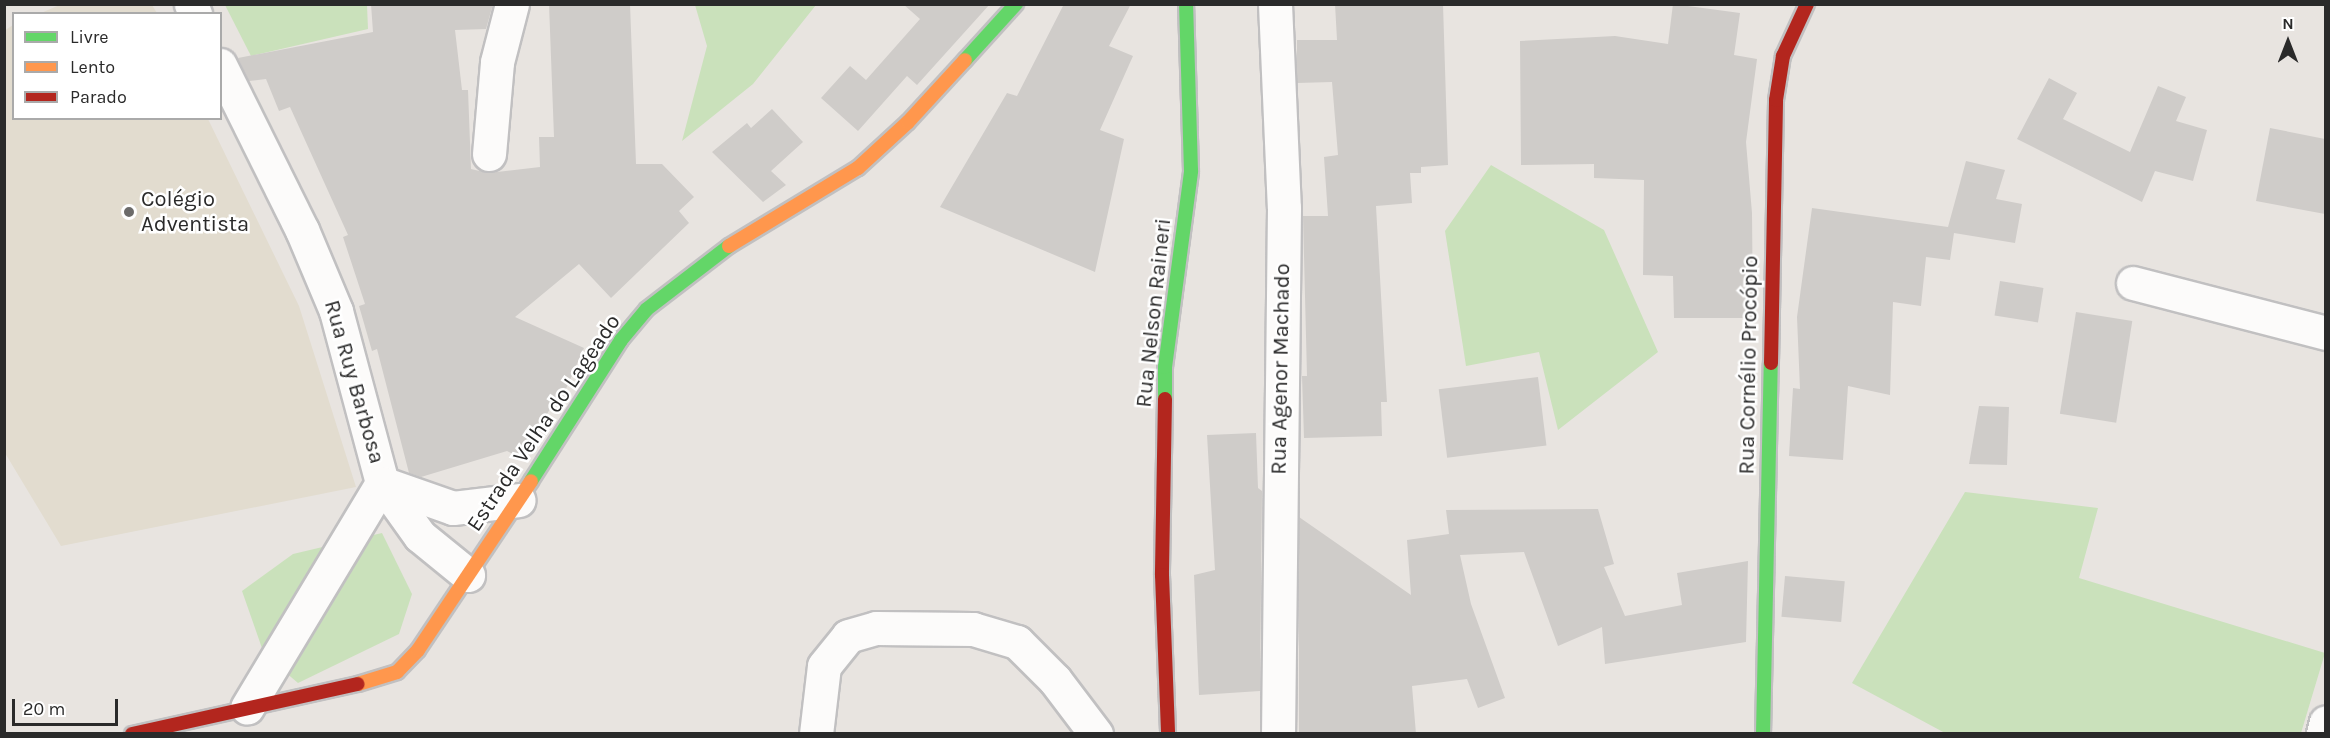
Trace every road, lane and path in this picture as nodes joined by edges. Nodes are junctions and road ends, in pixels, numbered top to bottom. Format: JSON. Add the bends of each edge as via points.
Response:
{"nodes":[{"id":1,"x":512,"y":4,"type":"edge"},
{"id":2,"x":1016,"y":4,"type":"edge"},
{"id":3,"x":1186,"y":4,"type":"edge"},
{"id":4,"x":1275,"y":4,"type":"edge"},
{"id":5,"x":1807,"y":4,"type":"edge"},
{"id":6,"x":222,"y":69,"type":"edge"},
{"id":7,"x":489,"y":154,"type":"dead end"},
{"id":8,"x":2133,"y":283,"type":"dead end"},
{"id":9,"x":2325,"y":333,"type":"edge"},
{"id":10,"x":382,"y":483,"type":"junction"},
{"id":11,"x":519,"y":500,"type":"junction"},
{"id":12,"x":468,"y":574,"type":"junction"},
{"id":13,"x":253,"y":698,"type":"junction"},
{"id":14,"x":2325,"y":722,"type":"edge"},
{"id":15,"x":132,"y":734,"type":"edge"},
{"id":16,"x":816,"y":734,"type":"edge"},
{"id":17,"x":1096,"y":734,"type":"edge"},
{"id":18,"x":1168,"y":734,"type":"edge"},
{"id":19,"x":1278,"y":734,"type":"edge"},
{"id":20,"x":1763,"y":734,"type":"edge"},
{"id":21,"x":2323,"y":734,"type":"edge"}],
"edges":[{"from":1,"to":7,"type":"street","via":[[497,62]]},
{"from":2,"to":11,"type":"street","name":"Estrada Velha do Lageado","via":[[908,122],[858,168],[710,258],[647,309],[621,340]]},
{"from":3,"to":18,"type":"street","name":"Rua Nelson Raineri","via":[[1191,171],[1165,367],[1162,574]]},
{"from":4,"to":19,"type":"street","name":"Rua Agenor Machado","via":[[1284,208]]},
{"from":5,"to":20,"type":"street","name":"Rua Cornélio Procópio","via":[[1783,56],[1776,100]]},
{"from":6,"to":10,"type":"street","name":"Rua Ruy Barbosa","via":[[302,230],[336,311]]},
{"from":8,"to":9,"type":"street"},
{"from":10,"to":11,"type":"street","via":[[453,508]]},
{"from":10,"to":12,"type":"street","via":[[420,536]]},
{"from":10,"to":13,"type":"street","name":"Rua Ruy Barbosa"},
{"from":11,"to":12,"type":"street","name":"Estrada Velha do Lageado"},
{"from":12,"to":13,"type":"street","name":"Estrada Velha do Lageado","via":[[418,650],[397,672],[344,689]]},
{"from":13,"to":15,"type":"street","name":"Estrada Velha do Lageado"},
{"from":14,"to":21,"type":"street"},
{"from":16,"to":17,"type":"street","via":[[824,666],[848,636],[876,628],[973,629],[1017,642],[1054,680]]}]}
